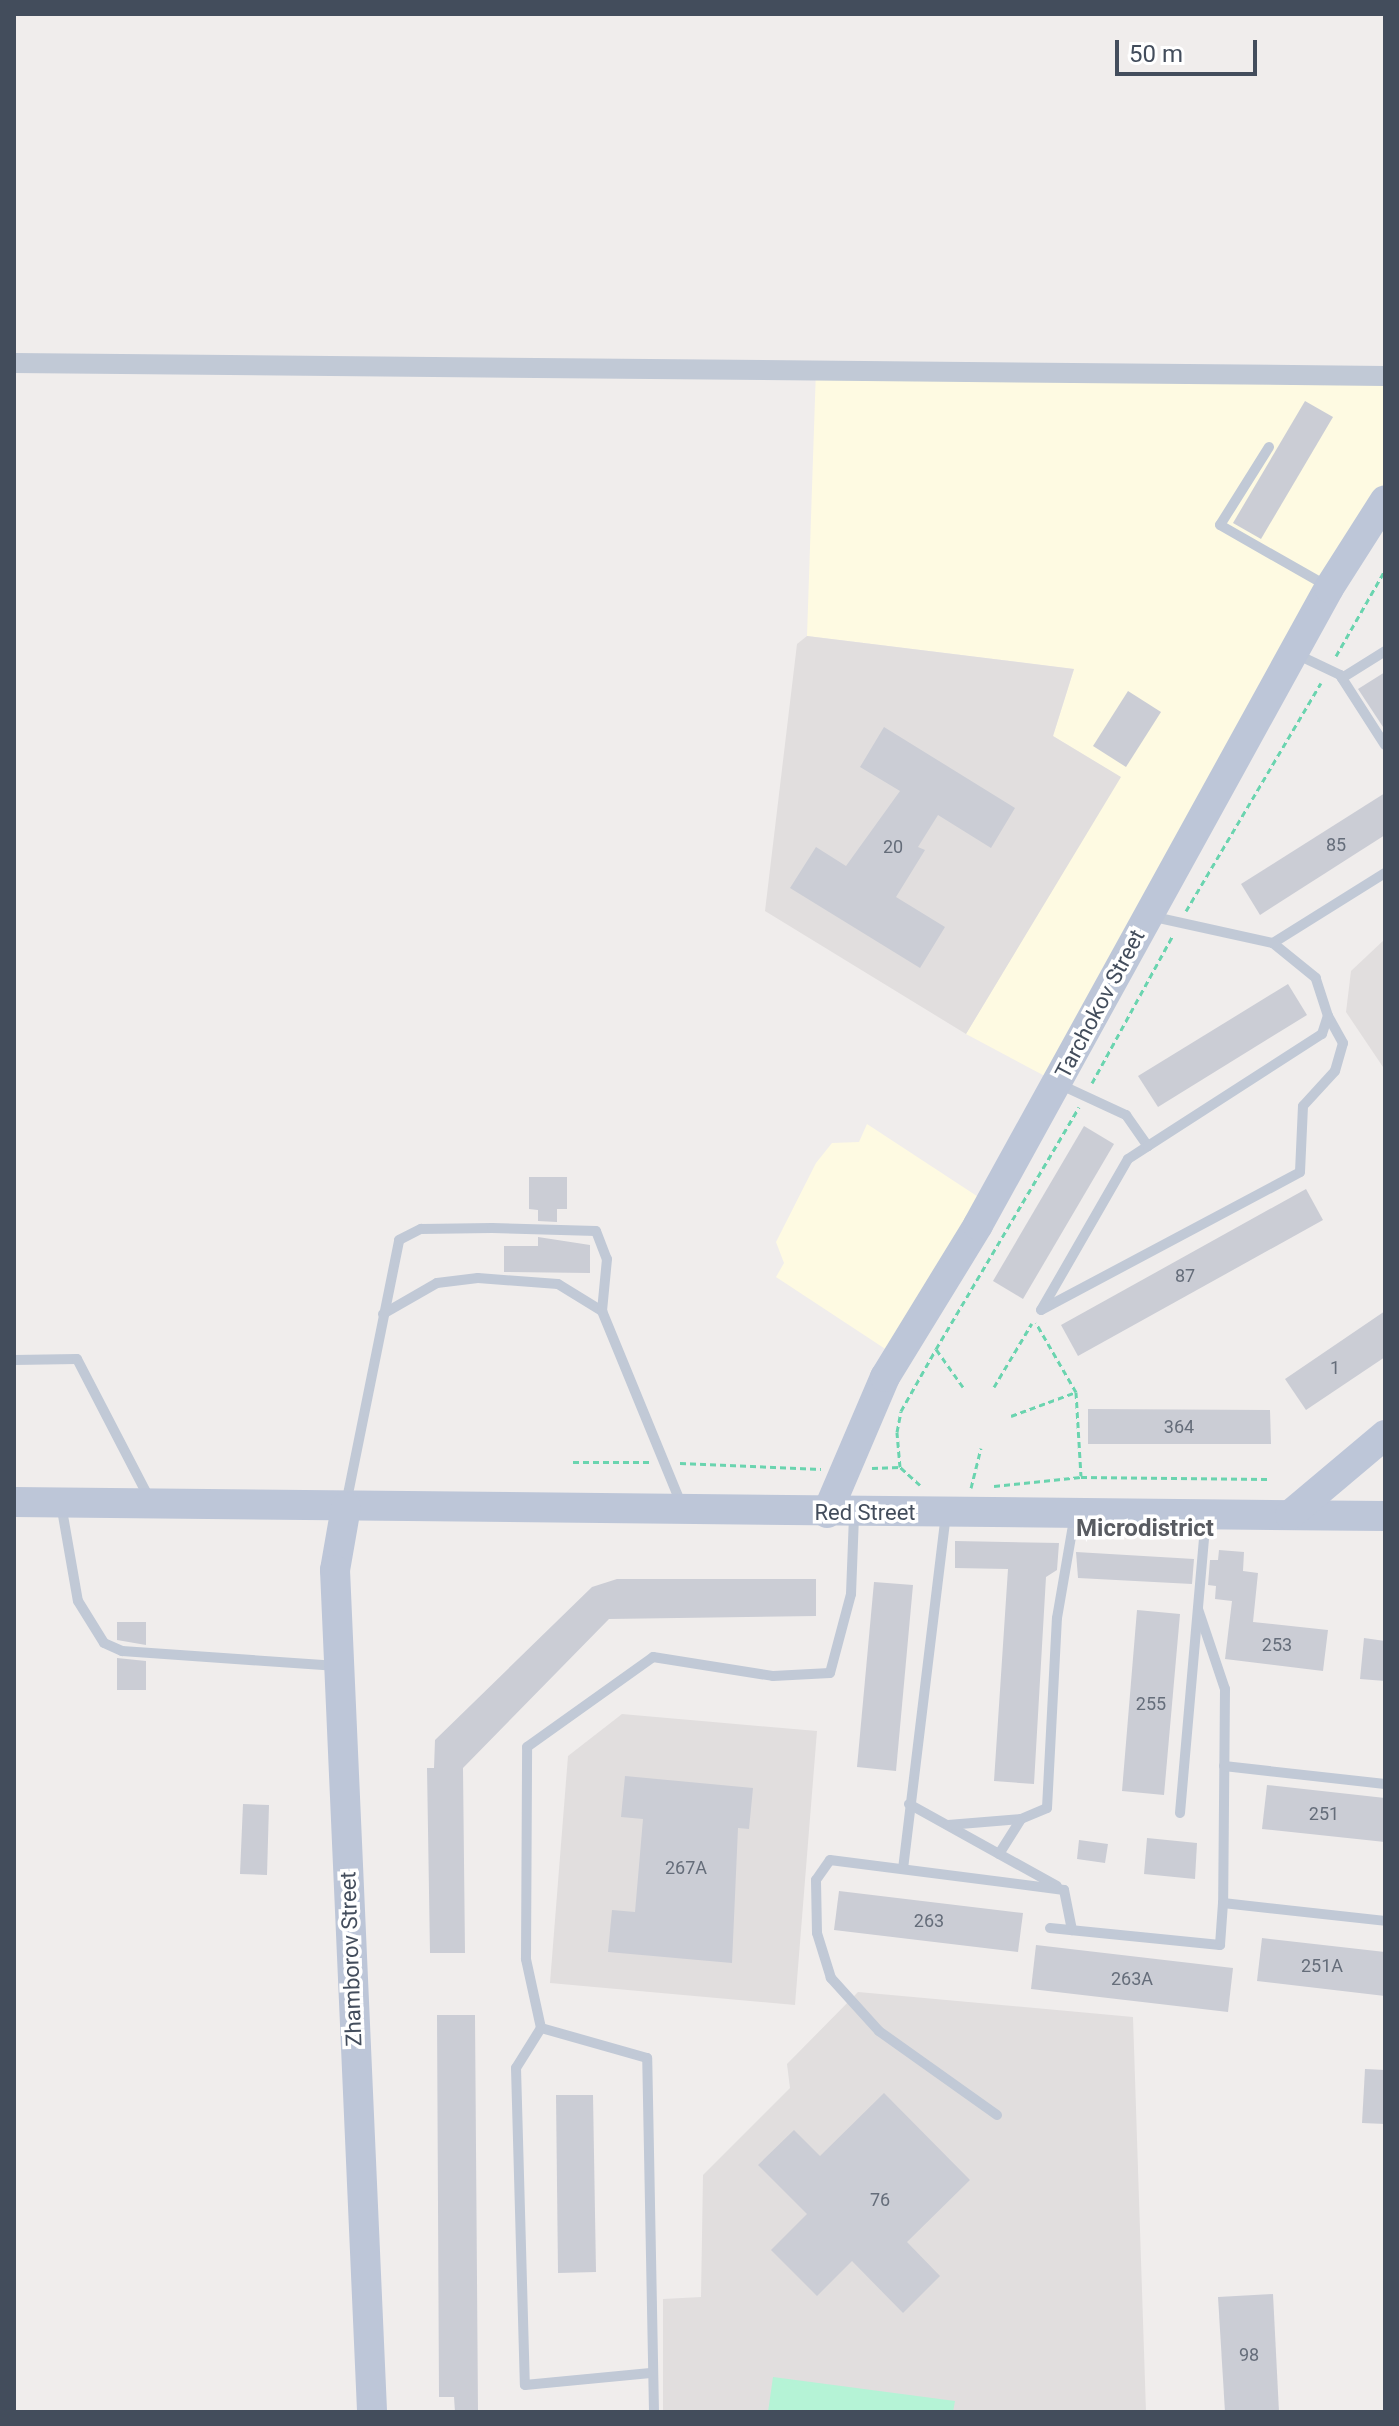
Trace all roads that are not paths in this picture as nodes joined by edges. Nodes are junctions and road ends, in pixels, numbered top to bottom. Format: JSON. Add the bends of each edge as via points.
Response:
{"nodes":[{"id":1,"x":14,"y":363,"type":"edge"},
{"id":2,"x":1385,"y":376,"type":"edge"},
{"id":3,"x":1269,"y":447,"type":"dead end"},
{"id":4,"x":1385,"y":500,"type":"edge"},
{"id":5,"x":1329,"y":588,"type":"junction"},
{"id":6,"x":1385,"y":651,"type":"edge"},
{"id":7,"x":1294,"y":653,"type":"junction"},
{"id":8,"x":1342,"y":678,"type":"junction"},
{"id":9,"x":1384,"y":743,"type":"edge"},
{"id":10,"x":1385,"y":873,"type":"edge"},
{"id":11,"x":1148,"y":916,"type":"junction"},
{"id":12,"x":1273,"y":943,"type":"junction"},
{"id":13,"x":1328,"y":1016,"type":"junction"},
{"id":14,"x":1058,"y":1083,"type":"junction"},
{"id":15,"x":1148,"y":1146,"type":"junction"},
{"id":16,"x":602,"y":1311,"type":"junction"},
{"id":17,"x":383,"y":1314,"type":"junction"},
{"id":18,"x":14,"y":1360,"type":"edge"},
{"id":19,"x":1385,"y":1435,"type":"edge"},
{"id":20,"x":944,"y":1496,"type":"junction"},
{"id":21,"x":14,"y":1502,"type":"edge"},
{"id":22,"x":61,"y":1502,"type":"junction"},
{"id":23,"x":151,"y":1504,"type":"junction"},
{"id":24,"x":346,"y":1507,"type":"junction"},
{"id":25,"x":684,"y":1512,"type":"junction"},
{"id":26,"x":1075,"y":1512,"type":"junction"},
{"id":27,"x":840,"y":1513,"type":"junction"},
{"id":28,"x":1207,"y":1515,"type":"junction"},
{"id":29,"x":1290,"y":1515,"type":"junction"},
{"id":30,"x":1385,"y":1516,"type":"edge"},
{"id":31,"x":1198,"y":1609,"type":"junction"},
{"id":32,"x":339,"y":1666,"type":"junction"},
{"id":33,"x":1224,"y":1766,"type":"junction"},
{"id":34,"x":1385,"y":1784,"type":"edge"},
{"id":35,"x":909,"y":1804,"type":"junction"},
{"id":36,"x":1180,"y":1813,"type":"dead end"},
{"id":37,"x":1021,"y":1819,"type":"junction"},
{"id":38,"x":948,"y":1825,"type":"junction"},
{"id":39,"x":999,"y":1854,"type":"junction"},
{"id":40,"x":903,"y":1869,"type":"junction"},
{"id":41,"x":1064,"y":1890,"type":"junction"},
{"id":42,"x":1223,"y":1903,"type":"junction"},
{"id":43,"x":1385,"y":1921,"type":"edge"},
{"id":44,"x":1050,"y":1928,"type":"dead end"},
{"id":45,"x":1072,"y":1930,"type":"junction"},
{"id":46,"x":541,"y":2028,"type":"junction"},
{"id":47,"x":997,"y":2115,"type":"dead end"},
{"id":48,"x":650,"y":2373,"type":"junction"},
{"id":49,"x":372,"y":2412,"type":"edge"},
{"id":50,"x":654,"y":2412,"type":"edge"}],
"edges":[{"from":1,"to":2,"type":"street"},
{"from":3,"to":5,"type":"lane","via":[[1220,525]]},
{"from":4,"to":5,"type":"main road","name":"Tarchokov Street"},
{"from":5,"to":7,"type":"main road","name":"Tarchokov Street"},
{"from":6,"to":8,"type":"lane"},
{"from":7,"to":8,"type":"lane"},
{"from":7,"to":11,"type":"main road","name":"Tarchokov Street"},
{"from":8,"to":9,"type":"lane"},
{"from":10,"to":12,"type":"lane"},
{"from":11,"to":12,"type":"lane"},
{"from":11,"to":14,"type":"main road","name":"Tarchokov Street"},
{"from":12,"to":13,"type":"lane","via":[[1316,978]]},
{"from":13,"to":15,"type":"lane","via":[[1322,1034]]},
{"from":13,"to":15,"type":"lane","via":[[1343,1043],[1335,1071],[1303,1106],[1300,1172],[1041,1310],[1128,1159]]},
{"from":14,"to":15,"type":"lane","via":[[1083,1100],[1098,1097],[1126,1115]]},
{"from":14,"to":27,"type":"main road","name":"Tarchokov Street","via":[[885,1377]]},
{"from":16,"to":17,"type":"lane","via":[[558,1284],[478,1278],[437,1283]]},
{"from":16,"to":17,"type":"lane","via":[[607,1259],[596,1231],[449,1228],[421,1229],[399,1240]]},
{"from":16,"to":25,"type":"lane","via":[[669,1462]]},
{"from":17,"to":24,"type":"lane"},
{"from":18,"to":23,"type":"lane","via":[[77,1359]]},
{"from":19,"to":29,"type":"main road"},
{"from":20,"to":26,"type":"main road","name":"Red Street"},
{"from":20,"to":27,"type":"main road","name":"Red Street"},
{"from":20,"to":35,"type":"lane"},
{"from":21,"to":22,"type":"main road","name":"Red Street"},
{"from":22,"to":23,"type":"main road","name":"Red Street"},
{"from":22,"to":32,"type":"lane","via":[[78,1601],[104,1643],[122,1651]]},
{"from":23,"to":24,"type":"main road","name":"Red Street"},
{"from":24,"to":25,"type":"main road","name":"Red Street"},
{"from":24,"to":32,"type":"main road","name":"Zhamborov Street","via":[[335,1570]]},
{"from":25,"to":27,"type":"main road","name":"Red Street"},
{"from":26,"to":28,"type":"main road","name":"Red Street"},
{"from":26,"to":37,"type":"lane","via":[[1057,1618],[1047,1808]]},
{"from":27,"to":46,"type":"lane","via":[[851,1594],[830,1673],[773,1676],[653,1657],[527,1747],[526,1959]]},
{"from":28,"to":29,"type":"main road","name":"Red Street"},
{"from":28,"to":31,"type":"lane"},
{"from":29,"to":30,"type":"main road","name":"Red Street"},
{"from":31,"to":33,"type":"lane","via":[[1225,1689]]},
{"from":31,"to":36,"type":"lane"},
{"from":32,"to":49,"type":"main road","name":"Zhamborov Street"},
{"from":33,"to":34,"type":"lane"},
{"from":33,"to":42,"type":"lane"},
{"from":35,"to":38,"type":"lane"},
{"from":35,"to":40,"type":"lane"},
{"from":37,"to":38,"type":"lane"},
{"from":37,"to":39,"type":"lane"},
{"from":38,"to":39,"type":"lane"},
{"from":39,"to":41,"type":"lane"},
{"from":40,"to":41,"type":"lane"},
{"from":40,"to":47,"type":"lane","via":[[830,1860],[816,1880],[817,1933],[831,1978],[879,2031]]},
{"from":41,"to":45,"type":"lane"},
{"from":42,"to":43,"type":"lane"},
{"from":42,"to":45,"type":"lane","via":[[1220,1945]]},
{"from":44,"to":45,"type":"lane"},
{"from":46,"to":48,"type":"lane","via":[[647,2058]]},
{"from":46,"to":48,"type":"lane","via":[[516,2068],[525,2385]]},
{"from":48,"to":50,"type":"lane"}]}
